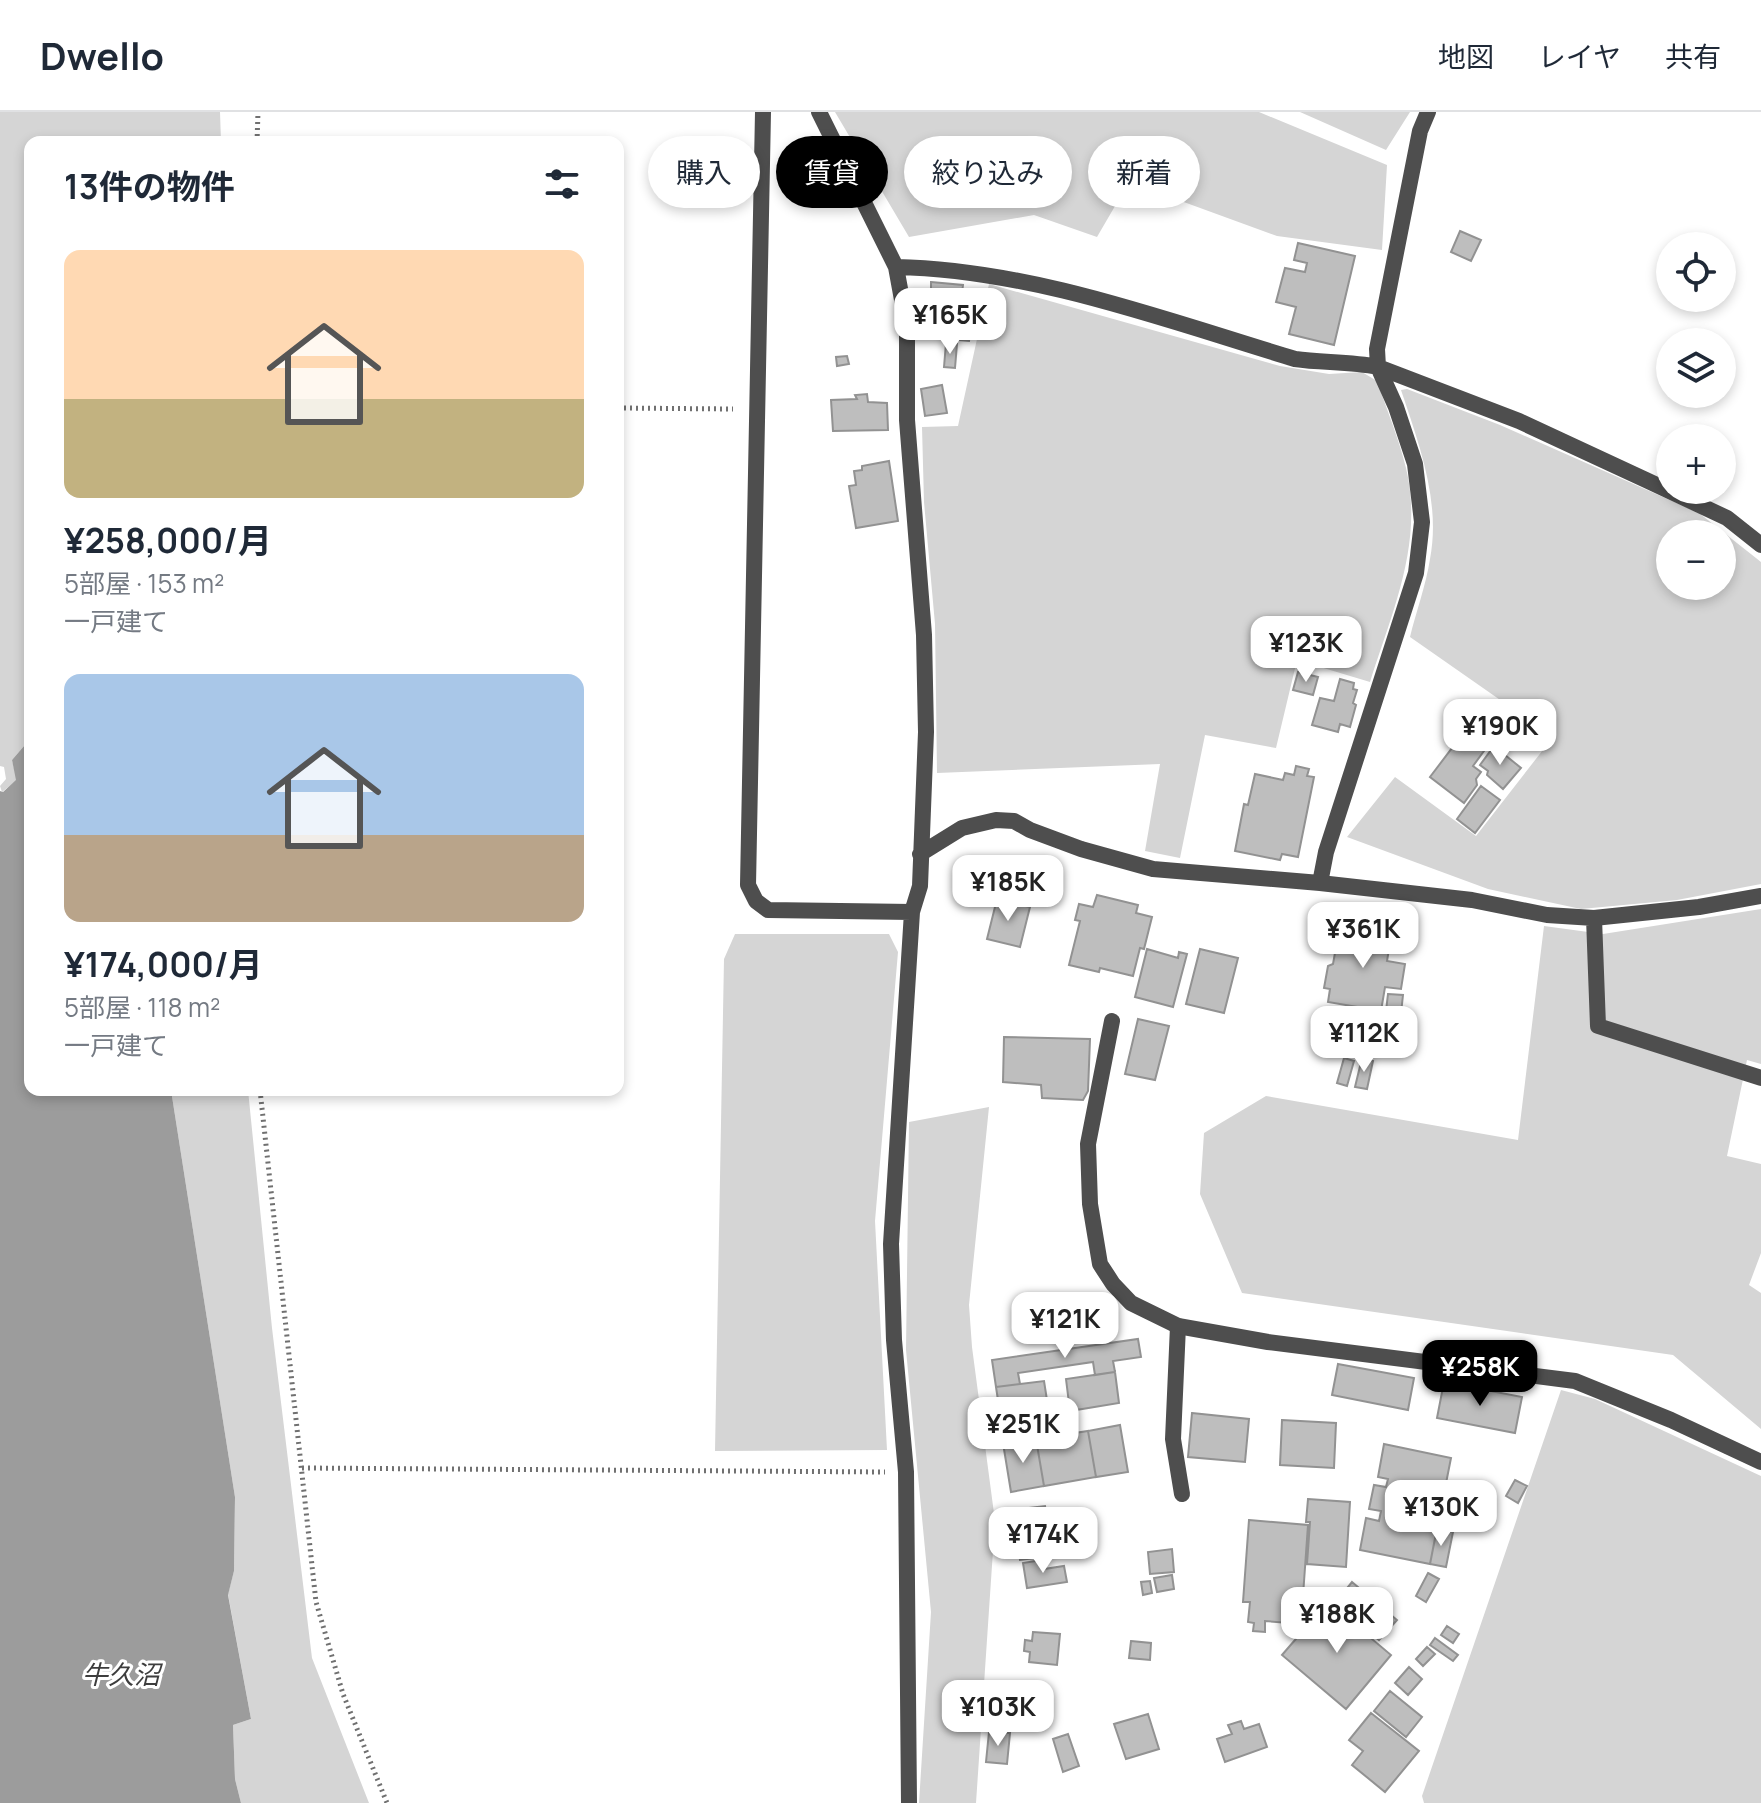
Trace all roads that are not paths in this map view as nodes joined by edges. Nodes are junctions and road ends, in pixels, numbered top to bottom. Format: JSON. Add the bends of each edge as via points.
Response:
{"nodes":[{"id":1,"x":763,"y":112,"type":"edge"},
{"id":2,"x":819,"y":112,"type":"edge"},
{"id":3,"x":1428,"y":112,"type":"edge"},
{"id":4,"x":896,"y":267,"type":"junction"},
{"id":5,"x":1378,"y":367,"type":"junction"},
{"id":6,"x":1761,"y":545,"type":"edge"},
{"id":7,"x":920,"y":854,"type":"junction"},
{"id":8,"x":1320,"y":883,"type":"junction"},
{"id":9,"x":1761,"y":896,"type":"edge"},
{"id":10,"x":912,"y":912,"type":"junction"},
{"id":11,"x":1594,"y":918,"type":"junction"},
{"id":12,"x":1112,"y":1021,"type":"dead end"},
{"id":13,"x":1761,"y":1078,"type":"edge"},
{"id":14,"x":1178,"y":1326,"type":"junction"},
{"id":15,"x":1761,"y":1462,"type":"edge"},
{"id":16,"x":1182,"y":1494,"type":"dead end"},
{"id":17,"x":909,"y":1803,"type":"edge"}],
"edges":[{"from":1,"to":10,"type":"street","via":[[748,885],[768,910]]},
{"from":2,"to":4,"type":"street"},
{"from":3,"to":5,"type":"street","via":[[1385,306]]},
{"from":4,"to":5,"type":"street","via":[[993,275],[1095,299],[1295,359]]},
{"from":4,"to":7,"type":"street","via":[[907,327],[907,420],[924,635]]},
{"from":5,"to":6,"type":"street","via":[[1519,421],[1646,480],[1727,518]]},
{"from":5,"to":8,"type":"street","via":[[1415,464],[1422,522],[1416,573]]},
{"from":7,"to":8,"type":"street","via":[[962,828],[1014,821],[1081,849],[1153,869]]},
{"from":7,"to":10,"type":"street","via":[[920,886]]},
{"from":8,"to":11,"type":"street"},
{"from":9,"to":11,"type":"street"},
{"from":10,"to":17,"type":"street","via":[[891,1244],[906,1472]]},
{"from":11,"to":13,"type":"street","via":[[1598,1026]]},
{"from":12,"to":14,"type":"street","via":[[1088,1144],[1100,1264],[1131,1303]]},
{"from":14,"to":15,"type":"street","via":[[1575,1381]]},
{"from":14,"to":16,"type":"street","via":[[1173,1439]]}]}
